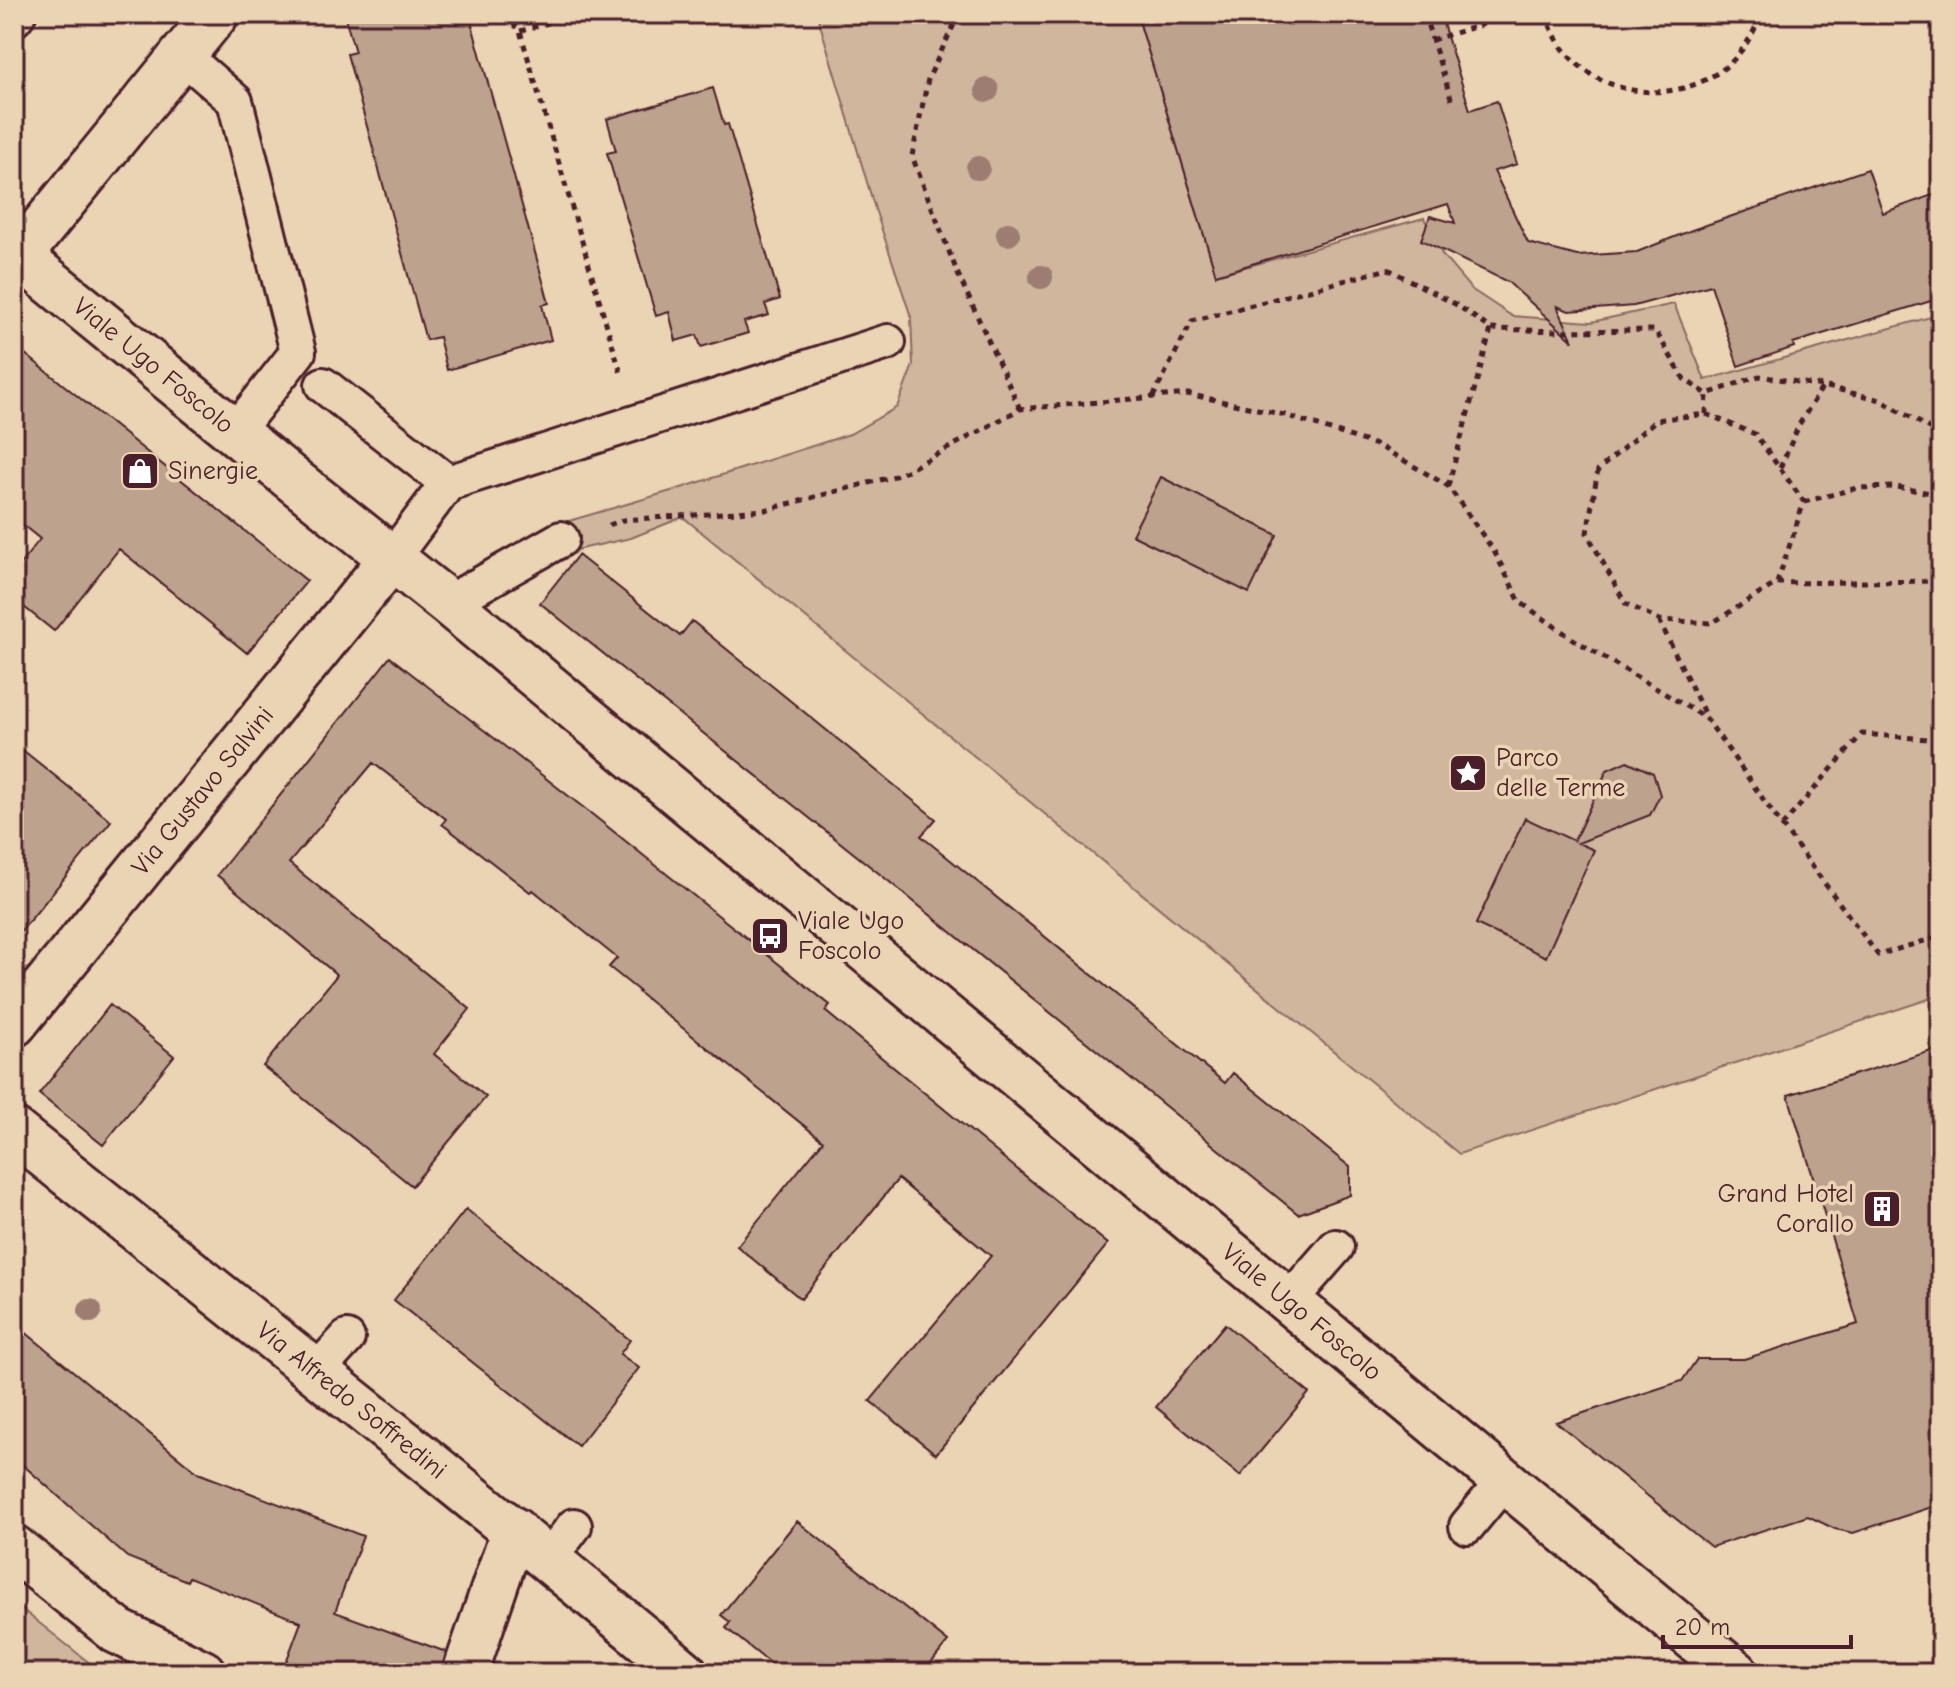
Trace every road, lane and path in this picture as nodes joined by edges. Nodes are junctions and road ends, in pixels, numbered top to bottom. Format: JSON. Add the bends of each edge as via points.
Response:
{"nodes":[{"id":1,"x":216,"y":14,"type":"edge"},
{"id":2,"x":505,"y":14,"type":"edge"},
{"id":3,"x":580,"y":14,"type":"edge"},
{"id":4,"x":959,"y":14,"type":"edge"},
{"id":5,"x":1424,"y":14,"type":"edge"},
{"id":6,"x":1516,"y":14,"type":"edge"},
{"id":7,"x":1545,"y":14,"type":"edge"},
{"id":8,"x":1762,"y":14,"type":"edge"},
{"id":9,"x":520,"y":31,"type":"junction"},
{"id":10,"x":1432,"y":40,"type":"junction"},
{"id":11,"x":183,"y":56,"type":"junction"},
{"id":12,"x":1452,"y":101,"type":"dead end"},
{"id":13,"x":16,"y":254,"type":"edge"},
{"id":14,"x":1491,"y":329,"type":"junction"},
{"id":15,"x":888,"y":342,"type":"dead end"},
{"id":16,"x":323,"y":385,"type":"dead end"},
{"id":17,"x":1823,"y":386,"type":"junction"},
{"id":18,"x":1707,"y":394,"type":"junction"},
{"id":19,"x":1153,"y":397,"type":"junction"},
{"id":20,"x":1020,"y":409,"type":"junction"},
{"id":21,"x":1706,"y":414,"type":"junction"},
{"id":22,"x":637,"y":422,"type":"junction"},
{"id":23,"x":235,"y":432,"type":"junction"},
{"id":24,"x":1941,"y":452,"type":"edge"},
{"id":25,"x":1780,"y":469,"type":"junction"},
{"id":26,"x":448,"y":483,"type":"junction"},
{"id":27,"x":1448,"y":486,"type":"junction"},
{"id":28,"x":1941,"y":495,"type":"edge"},
{"id":29,"x":1804,"y":502,"type":"junction"},
{"id":30,"x":561,"y":539,"type":"joint"},
{"id":31,"x":392,"y":558,"type":"junction"},
{"id":32,"x":1941,"y":581,"type":"edge"},
{"id":33,"x":1777,"y":583,"type":"junction"},
{"id":34,"x":448,"y":603,"type":"junction"},
{"id":35,"x":1659,"y":620,"type":"junction"},
{"id":36,"x":1706,"y":718,"type":"junction"},
{"id":37,"x":1941,"y":740,"type":"edge"},
{"id":38,"x":1782,"y":826,"type":"junction"},
{"id":39,"x":1941,"y":936,"type":"edge"},
{"id":40,"x":14,"y":1024,"type":"edge"},
{"id":41,"x":14,"y":1131,"type":"edge"},
{"id":42,"x":1336,"y":1247,"type":"dead end"},
{"id":43,"x":1288,"y":1302,"type":"junction"},
{"id":44,"x":347,"y":1338,"type":"dead end"},
{"id":45,"x":315,"y":1373,"type":"junction"},
{"id":46,"x":1504,"y":1481,"type":"junction"},
{"id":47,"x":1467,"y":1526,"type":"dead end"},
{"id":48,"x":514,"y":1530,"type":"junction"},
{"id":49,"x":14,"y":1548,"type":"edge"},
{"id":50,"x":203,"y":1673,"type":"edge"},
{"id":51,"x":465,"y":1673,"type":"edge"},
{"id":52,"x":685,"y":1673,"type":"edge"},
{"id":53,"x":1736,"y":1673,"type":"edge"}],
"edges":[{"from":1,"to":11,"type":"street"},
{"from":2,"to":9,"type":"path"},
{"from":3,"to":9,"type":"path"},
{"from":4,"to":20,"type":"path","via":[[928,79],[912,156],[957,272]]},
{"from":5,"to":10,"type":"path"},
{"from":6,"to":10,"type":"path"},
{"from":7,"to":8,"type":"path","via":[[1553,36],[1600,80],[1631,91],[1664,93],[1695,85],[1724,69],[1746,45]]},
{"from":9,"to":22,"type":"path"},
{"from":10,"to":12,"type":"path"},
{"from":11,"to":13,"type":"street"},
{"from":11,"to":23,"type":"lane","via":[[235,101],[298,352]]},
{"from":13,"to":23,"type":"street","name":"Viale Ugo Foscolo"},
{"from":14,"to":18,"type":"path","via":[[1655,330],[1684,379]]},
{"from":14,"to":19,"type":"path","via":[[1388,269],[1192,321]]},
{"from":14,"to":27,"type":"path"},
{"from":15,"to":22,"type":"lane"},
{"from":16,"to":26,"type":"lane"},
{"from":17,"to":18,"type":"path","via":[[1759,376]]},
{"from":17,"to":24,"type":"path","via":[[1881,400],[1936,432]]},
{"from":17,"to":25,"type":"path"},
{"from":18,"to":21,"type":"path"},
{"from":19,"to":20,"type":"path"},
{"from":19,"to":27,"type":"path","via":[[1188,394],[1285,415],[1379,446]]},
{"from":20,"to":30,"type":"path","via":[[899,475],[765,510],[623,520]]},
{"from":21,"to":25,"type":"path","via":[[1755,434]]},
{"from":21,"to":35,"type":"path","via":[[1656,420],[1598,470],[1587,533],[1625,603]]},
{"from":22,"to":26,"type":"lane"},
{"from":23,"to":31,"type":"street","name":"Viale Ugo Foscolo"},
{"from":25,"to":29,"type":"path"},
{"from":26,"to":31,"type":"lane"},
{"from":27,"to":36,"type":"path","via":[[1494,551],[1520,602]]},
{"from":28,"to":29,"type":"path","via":[[1897,487],[1857,488]]},
{"from":29,"to":33,"type":"path"},
{"from":30,"to":34,"type":"lane"},
{"from":31,"to":34,"type":"street","name":"Viale Ugo Foscolo"},
{"from":31,"to":40,"type":"street","name":"Via Gustavo Salvini"},
{"from":32,"to":33,"type":"path"},
{"from":33,"to":35,"type":"path","via":[[1712,623]]},
{"from":34,"to":43,"type":"street","name":"Viale Ugo Foscolo"},
{"from":35,"to":36,"type":"path"},
{"from":36,"to":38,"type":"path"},
{"from":37,"to":38,"type":"path","via":[[1862,734]]},
{"from":38,"to":39,"type":"path","via":[[1878,955]]},
{"from":41,"to":45,"type":"street","name":"Via Alfredo Soffredini"},
{"from":42,"to":43,"type":"lane"},
{"from":43,"to":46,"type":"street","name":"Viale Ugo Foscolo"},
{"from":44,"to":45,"type":"lane"},
{"from":45,"to":48,"type":"street","name":"Via Alfredo Soffredini"},
{"from":46,"to":47,"type":"lane"},
{"from":46,"to":53,"type":"street","name":"Viale Ugo Foscolo"},
{"from":48,"to":51,"type":"street"},
{"from":48,"to":52,"type":"street","name":"Via Alfredo Soffredini","via":[[562,1543]]},
{"from":49,"to":50,"type":"street","via":[[117,1631]]}]}
